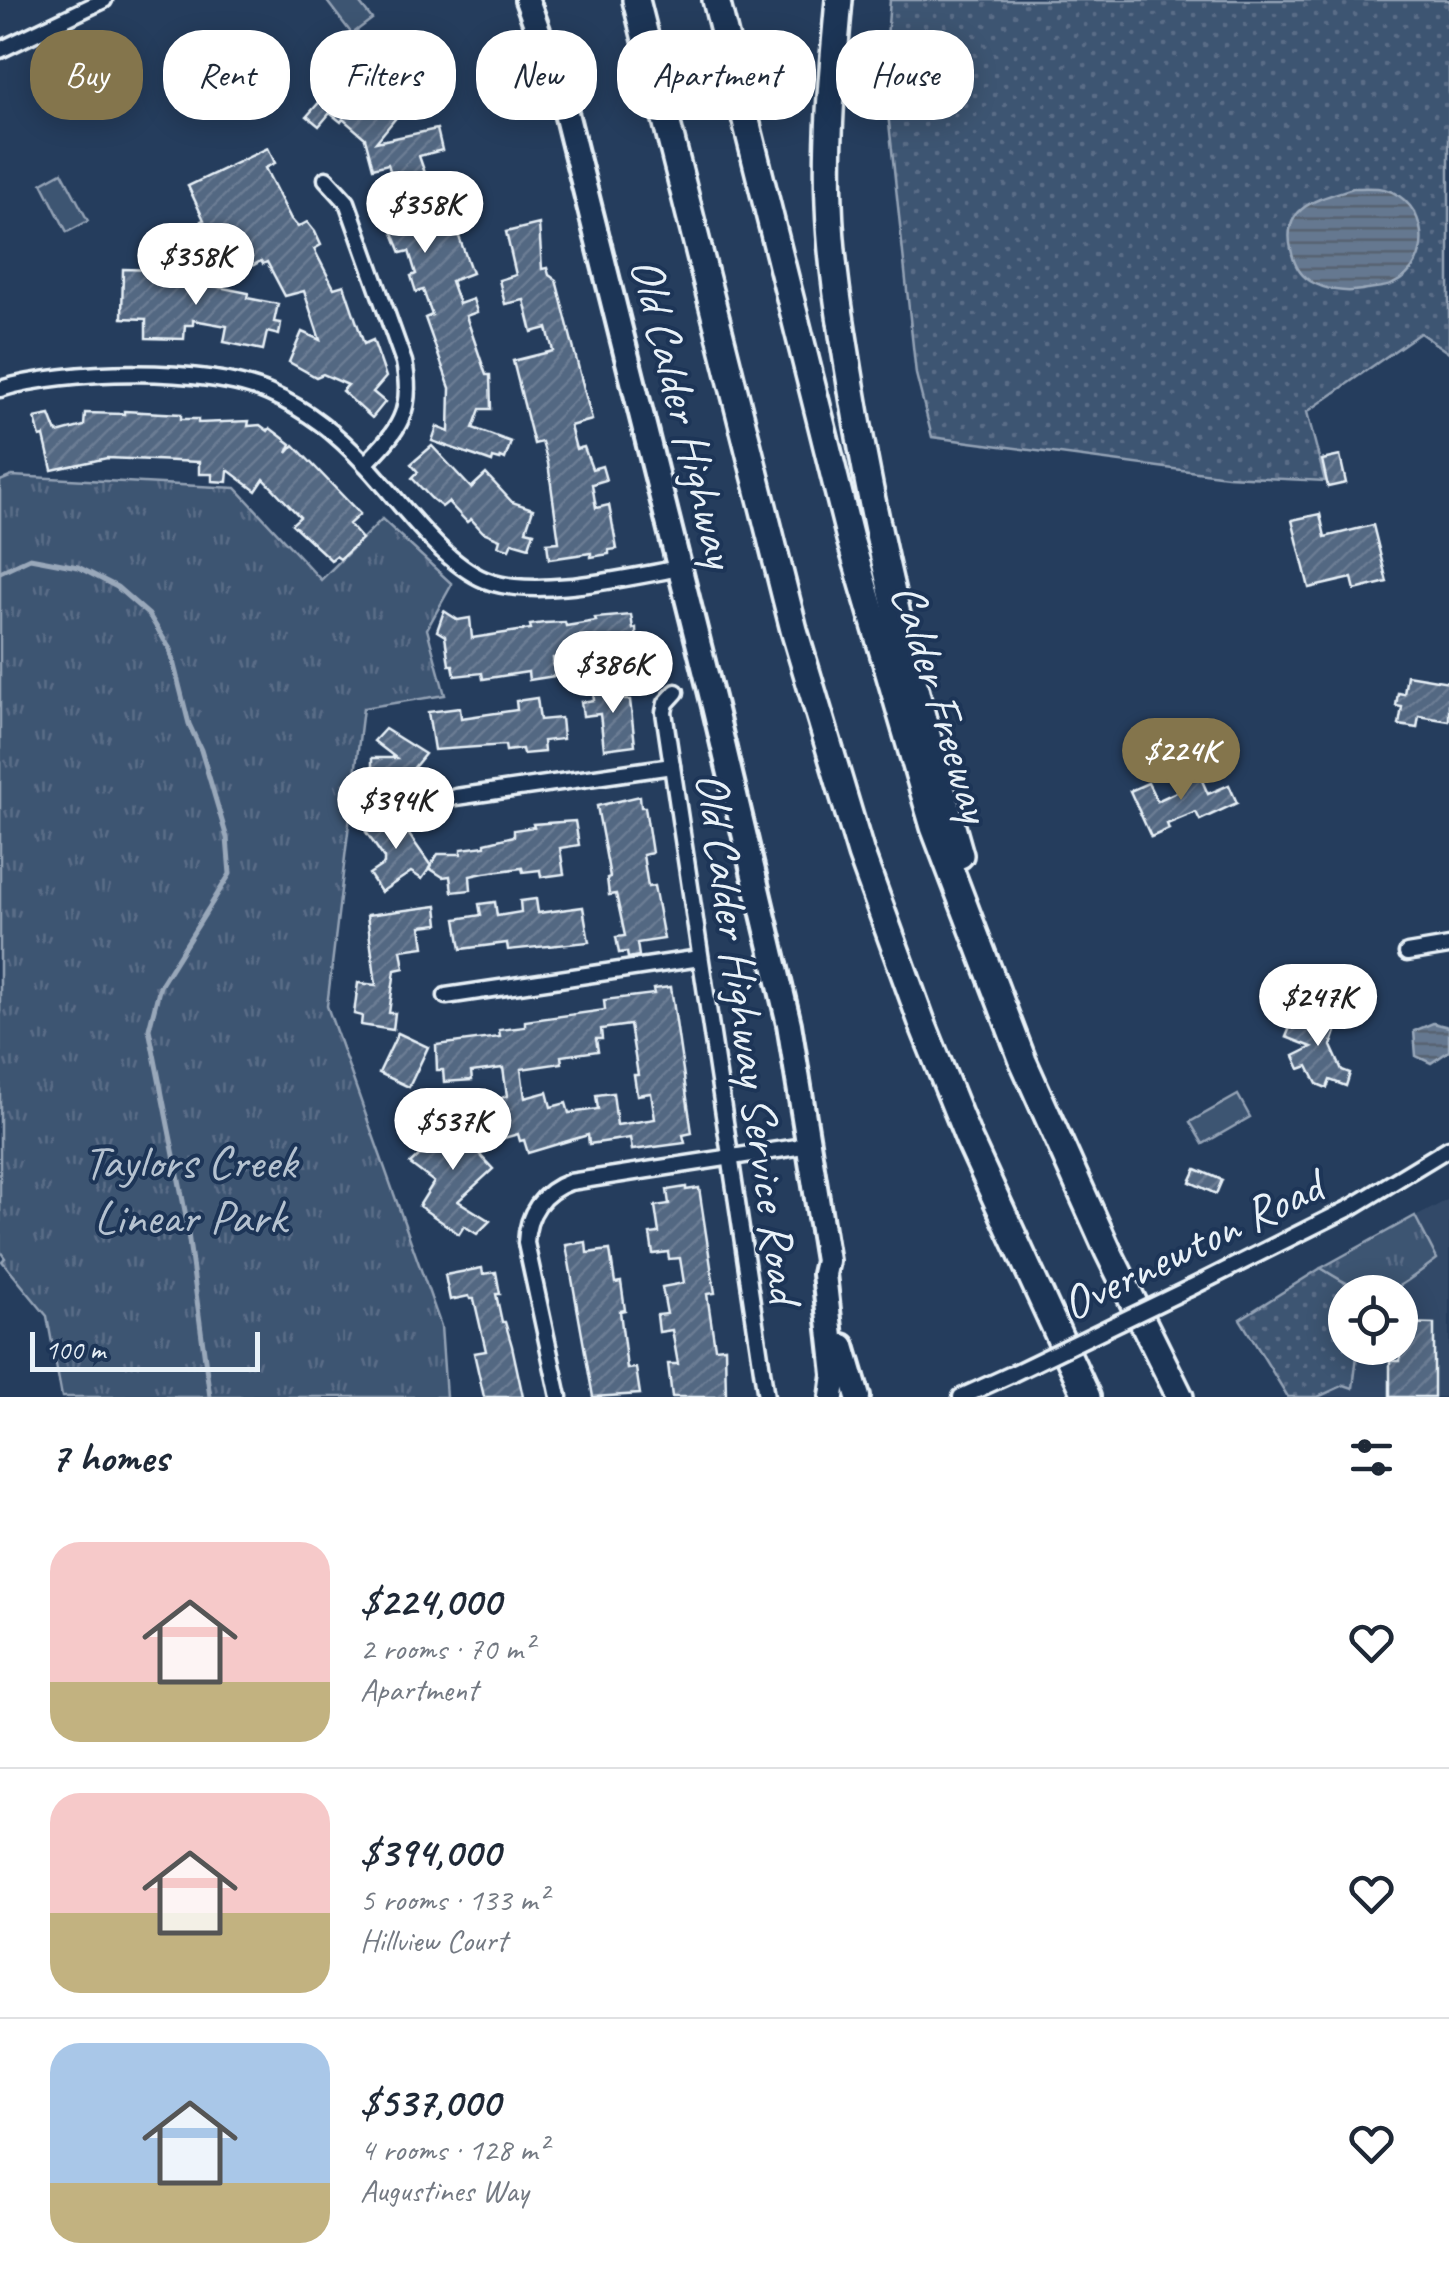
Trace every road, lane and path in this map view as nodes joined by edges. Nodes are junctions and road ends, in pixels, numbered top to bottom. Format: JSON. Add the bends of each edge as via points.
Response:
{"nodes":[{"id":1,"x":104,"y":0,"type":"edge"},
{"id":2,"x":528,"y":0,"type":"edge"},
{"id":3,"x":716,"y":0,"type":"edge"},
{"id":4,"x":839,"y":0,"type":"edge"},
{"id":5,"x":636,"y":1,"type":"edge"},
{"id":6,"x":0,"y":50,"type":"edge"},
{"id":7,"x":326,"y":179,"type":"dead end"},
{"id":8,"x":0,"y":389,"type":"edge"},
{"id":9,"x":365,"y":464,"type":"junction"},
{"id":10,"x":680,"y":568,"type":"junction"},
{"id":11,"x":676,"y":692,"type":"dead end"},
{"id":12,"x":672,"y":766,"type":"junction"},
{"id":13,"x":456,"y":797,"type":"dead end"},
{"id":14,"x":1449,"y":946,"type":"edge"},
{"id":15,"x":1407,"y":954,"type":"dead end"},
{"id":16,"x":700,"y":958,"type":"junction"},
{"id":17,"x":446,"y":996,"type":"dead end"},
{"id":18,"x":1060,"y":1144,"type":"junction"},
{"id":19,"x":810,"y":1145,"type":"junction"},
{"id":20,"x":1449,"y":1148,"type":"edge"},
{"id":21,"x":728,"y":1156,"type":"junction"},
{"id":22,"x":827,"y":1261,"type":"junction"},
{"id":23,"x":559,"y":1397,"type":"edge"},
{"id":24,"x":766,"y":1397,"type":"edge"},
{"id":25,"x":832,"y":1397,"type":"edge"},
{"id":26,"x":858,"y":1397,"type":"edge"},
{"id":27,"x":960,"y":1397,"type":"edge"},
{"id":28,"x":1087,"y":1397,"type":"edge"},
{"id":29,"x":1180,"y":1397,"type":"edge"}],
"edges":[{"from":1,"to":6,"type":"street"},
{"from":2,"to":10,"type":"main road","name":"Old Calder Highway","via":[[562,96]]},
{"from":3,"to":18,"type":"highway","name":"Calder Freeway","via":[[904,732],[975,937]]},
{"from":4,"to":18,"type":"highway","via":[[829,206],[867,482],[908,670],[970,889]]},
{"from":5,"to":28,"type":"highway","via":[[794,630],[862,854],[969,1140]]},
{"from":7,"to":9,"type":"street","via":[[347,202],[408,386],[398,426]]},
{"from":8,"to":9,"type":"street","via":[[70,374],[230,382],[266,391],[324,423]]},
{"from":9,"to":10,"type":"street","via":[[451,558],[485,580],[538,588]]},
{"from":10,"to":19,"type":"main road","name":"Old Calder Highway","via":[[789,1024]]},
{"from":11,"to":12,"type":"street","name":"Old Calder Highway Service Road","via":[[664,712]]},
{"from":12,"to":13,"type":"street"},
{"from":12,"to":16,"type":"street","name":"Old Calder Highway Service Road"},
{"from":14,"to":15,"type":"street"},
{"from":16,"to":17,"type":"street"},
{"from":16,"to":21,"type":"street","name":"Old Calder Highway Service Road"},
{"from":18,"to":29,"type":"highway","name":"Calder Freeway"},
{"from":19,"to":21,"type":"street"},
{"from":19,"to":22,"type":"main road","name":"Old Calder Highway"},
{"from":20,"to":27,"type":"street","name":"Overnewton Road","bridge":true,"via":[[1352,1207]]},
{"from":21,"to":23,"type":"street","via":[[570,1182],[540,1201],[526,1243]]},
{"from":21,"to":24,"type":"street","name":"Old Calder Highway Service Road"},
{"from":22,"to":25,"type":"main road","name":"Old Calder Highway"},
{"from":22,"to":26,"type":"main road","name":"Old Calder Highway","via":[[836,1273],[846,1362]]}]}
